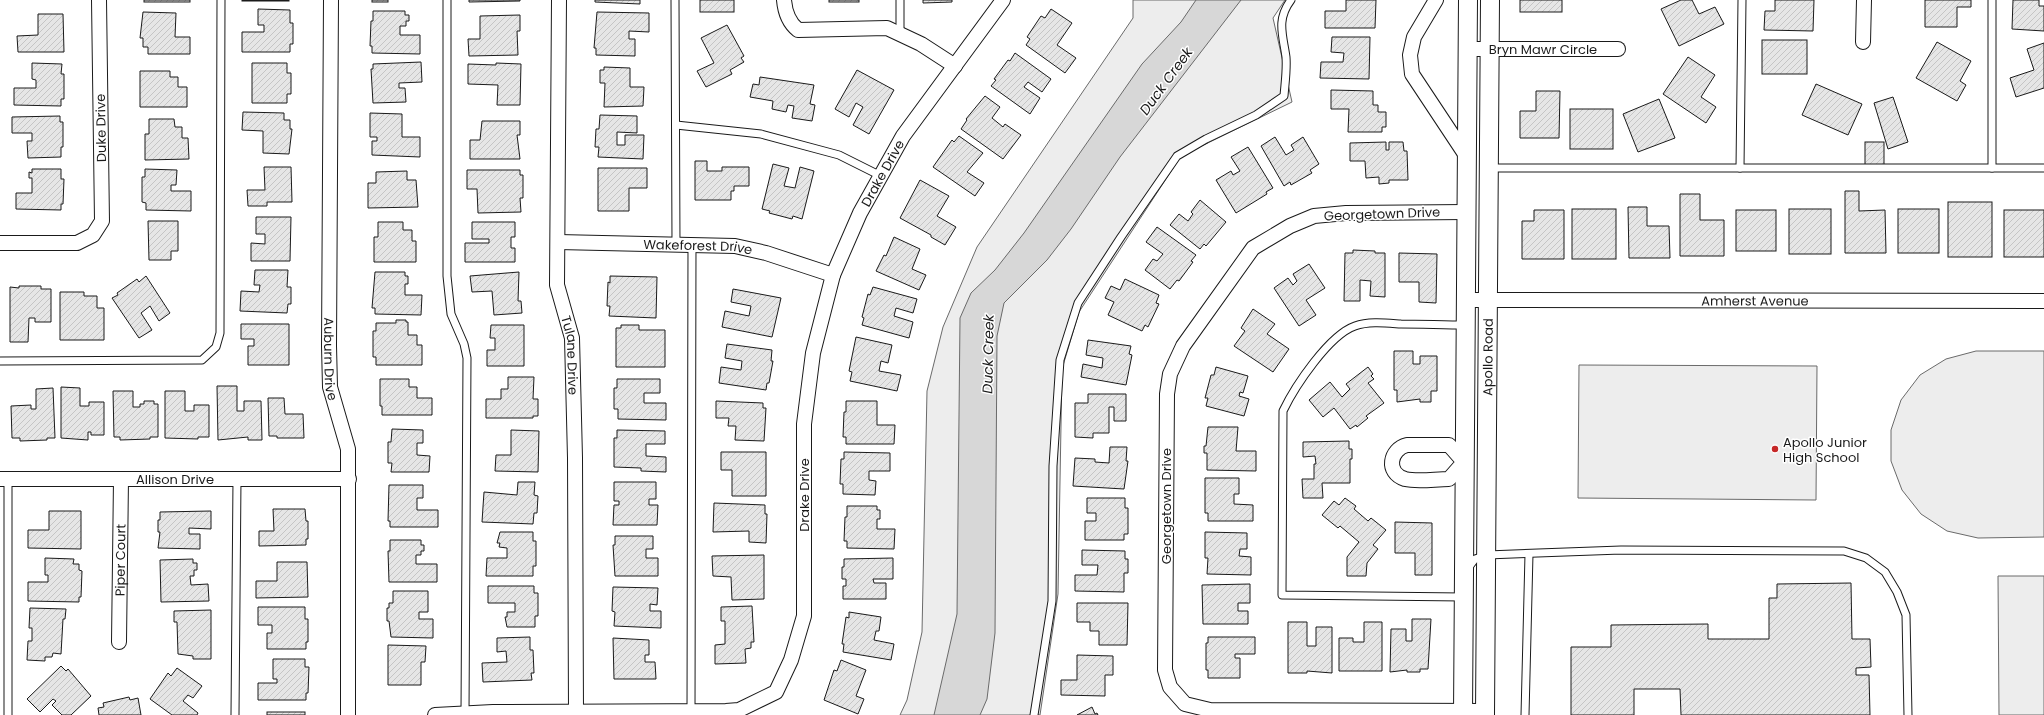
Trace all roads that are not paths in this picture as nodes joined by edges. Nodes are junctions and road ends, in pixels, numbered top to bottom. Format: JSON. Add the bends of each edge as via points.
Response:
{"nodes":[{"id":1,"x":99,"y":0,"type":"edge"},
{"id":2,"x":221,"y":0,"type":"edge"},
{"id":3,"x":331,"y":0,"type":"edge"},
{"id":4,"x":447,"y":0,"type":"edge"},
{"id":5,"x":559,"y":0,"type":"edge"},
{"id":6,"x":675,"y":0,"type":"edge"},
{"id":7,"x":784,"y":0,"type":"edge"},
{"id":8,"x":900,"y":0,"type":"edge"},
{"id":9,"x":1003,"y":0,"type":"edge"},
{"id":10,"x":1292,"y":0,"type":"edge"},
{"id":11,"x":1436,"y":0,"type":"edge"},
{"id":12,"x":1468,"y":0,"type":"edge"},
{"id":13,"x":1490,"y":0,"type":"edge"},
{"id":14,"x":1742,"y":0,"type":"edge"},
{"id":15,"x":1864,"y":0,"type":"edge"},
{"id":16,"x":1992,"y":0,"type":"edge"},
{"id":17,"x":900,"y":34,"type":"junction"},
{"id":18,"x":1863,"y":42,"type":"dead end"},
{"id":19,"x":1467,"y":48,"type":"junction"},
{"id":20,"x":1490,"y":48,"type":"junction"},
{"id":21,"x":1618,"y":49,"type":"dead end"},
{"id":22,"x":955,"y":66,"type":"junction"},
{"id":23,"x":676,"y":125,"type":"junction"},
{"id":24,"x":1467,"y":157,"type":"junction"},
{"id":25,"x":1490,"y":168,"type":"junction"},
{"id":26,"x":1740,"y":168,"type":"junction"},
{"id":27,"x":1992,"y":168,"type":"junction"},
{"id":28,"x":2044,"y":168,"type":"edge"},
{"id":29,"x":881,"y":176,"type":"junction"},
{"id":30,"x":1467,"y":212,"type":"junction"},
{"id":31,"x":558,"y":242,"type":"junction"},
{"id":32,"x":0,"y":243,"type":"edge"},
{"id":33,"x":676,"y":244,"type":"junction"},
{"id":34,"x":692,"y":244,"type":"junction"},
{"id":35,"x":833,"y":275,"type":"junction"},
{"id":36,"x":1466,"y":300,"type":"junction"},
{"id":37,"x":1489,"y":300,"type":"junction"},
{"id":38,"x":2044,"y":301,"type":"edge"},
{"id":39,"x":1466,"y":325,"type":"junction"},
{"id":40,"x":0,"y":362,"type":"edge"},
{"id":41,"x":1488,"y":461,"type":"junction"},
{"id":42,"x":1464,"y":462,"type":"junction"},
{"id":43,"x":4,"y":479,"type":"edge"},
{"id":44,"x":121,"y":479,"type":"junction"},
{"id":45,"x":237,"y":479,"type":"junction"},
{"id":46,"x":349,"y":479,"type":"junction"},
{"id":47,"x":1529,"y":554,"type":"junction"},
{"id":48,"x":1487,"y":555,"type":"junction"},
{"id":49,"x":1463,"y":575,"type":"junction"},
{"id":50,"x":1463,"y":598,"type":"junction"},
{"id":51,"x":119,"y":642,"type":"dead end"},
{"id":52,"x":576,"y":712,"type":"junction"},
{"id":53,"x":691,"y":712,"type":"junction"},
{"id":54,"x":465,"y":713,"type":"junction"},
{"id":55,"x":1463,"y":713,"type":"edge"},
{"id":56,"x":1486,"y":713,"type":"edge"},
{"id":57,"x":493,"y":714,"type":"edge"},
{"id":58,"x":8,"y":715,"type":"edge"},
{"id":59,"x":236,"y":715,"type":"edge"},
{"id":60,"x":348,"y":715,"type":"edge"},
{"id":61,"x":435,"y":715,"type":"edge"},
{"id":62,"x":1034,"y":715,"type":"edge"},
{"id":63,"x":1525,"y":715,"type":"edge"},
{"id":64,"x":1908,"y":715,"type":"edge"}],
"edges":[{"from":1,"to":32,"type":"street","name":"Duke Drive","via":[[102,221],[93,235],[77,243]]},
{"from":2,"to":40,"type":"lane","via":[[220,333],[216,347],[202,360]]},
{"from":3,"to":46,"type":"street","name":"Auburn Drive","via":[[330,387],[348,449]]},
{"from":4,"to":54,"type":"lane","via":[[447,276],[451,314],[467,358]]},
{"from":5,"to":31,"type":"street","name":"Tulane Drive"},
{"from":6,"to":23,"type":"lane"},
{"from":7,"to":17,"type":"street","via":[[784,9],[790,24],[798,30],[887,28]]},
{"from":8,"to":17,"type":"lane"},
{"from":9,"to":22,"type":"street","name":"Drake Drive"},
{"from":10,"to":62,"type":"lane","via":[[1287,6],[1280,28],[1286,59],[1284,96],[1256,115],[1177,156],[1078,303],[1060,360],[1053,466],[1052,601]]},
{"from":11,"to":24,"type":"street","via":[[1414,37],[1410,55],[1412,74]]},
{"from":12,"to":19,"type":"street","name":"Apollo Road"},
{"from":13,"to":20,"type":"street","name":"Apollo Road"},
{"from":14,"to":26,"type":"lane"},
{"from":15,"to":18,"type":"street"},
{"from":16,"to":27,"type":"lane"},
{"from":17,"to":22,"type":"street"},
{"from":19,"to":20,"type":"street","name":"Bryn Mawr Circle"},
{"from":19,"to":24,"type":"street","name":"Apollo Road"},
{"from":20,"to":21,"type":"street","name":"Bryn Mawr Circle"},
{"from":20,"to":25,"type":"street","name":"Apollo Road"},
{"from":22,"to":29,"type":"street","name":"Drake Drive","via":[[903,136]]},
{"from":23,"to":29,"type":"lane","via":[[774,137],[839,155]]},
{"from":23,"to":33,"type":"lane"},
{"from":24,"to":30,"type":"street","name":"Apollo Road"},
{"from":25,"to":26,"type":"lane"},
{"from":25,"to":37,"type":"street","name":"Apollo Road"},
{"from":26,"to":27,"type":"lane"},
{"from":27,"to":28,"type":"lane"},
{"from":29,"to":35,"type":"street","name":"Drake Drive","via":[[860,213]]},
{"from":30,"to":36,"type":"street","name":"Apollo Road"},
{"from":30,"to":55,"type":"street","name":"Georgetown Drive","via":[[1346,213],[1314,216],[1290,226],[1253,248],[1183,346],[1170,374],[1167,401],[1165,670],[1170,687],[1185,704],[1210,710]]},
{"from":31,"to":33,"type":"street","name":"Wakeforest Drive"},
{"from":31,"to":52,"type":"street","name":"Tulane Drive","via":[[557,285],[572,338]]},
{"from":33,"to":34,"type":"street","name":"Wakeforest Drive"},
{"from":34,"to":35,"type":"street","name":"Wakeforest Drive","via":[[735,246],[766,253]]},
{"from":34,"to":53,"type":"lane"},
{"from":35,"to":53,"type":"street","name":"Drake Drive","via":[[813,353],[804,424],[804,616],[790,660],[776,692],[739,710]]},
{"from":36,"to":37,"type":"street","name":"Amherst Avenue"},
{"from":36,"to":39,"type":"street","name":"Apollo Road"},
{"from":37,"to":38,"type":"street","name":"Amherst Avenue"},
{"from":37,"to":41,"type":"street","name":"Apollo Road"},
{"from":39,"to":42,"type":"street","name":"Apollo Road"},
{"from":39,"to":50,"type":"lane","via":[[1375,323],[1355,326],[1339,334],[1314,363],[1283,411],[1282,595]]},
{"from":41,"to":42,"type":"street"},
{"from":41,"to":48,"type":"street","name":"Apollo Road"},
{"from":42,"to":42,"type":"street","via":[[1449,445],[1407,445],[1398,449],[1392,457],[1395,472],[1402,478],[1449,479]]},
{"from":42,"to":49,"type":"street","name":"Apollo Road"},
{"from":43,"to":44,"type":"street","name":"Allison Drive"},
{"from":43,"to":58,"type":"lane"},
{"from":44,"to":45,"type":"street","name":"Allison Drive"},
{"from":44,"to":51,"type":"street","name":"Piper Court"},
{"from":45,"to":46,"type":"street","name":"Allison Drive"},
{"from":45,"to":59,"type":"lane"},
{"from":46,"to":60,"type":"street","name":"Auburn Drive"},
{"from":47,"to":48,"type":"lane"},
{"from":47,"to":63,"type":"lane"},
{"from":47,"to":64,"type":"lane","via":[[1621,550],[1844,551],[1866,558],[1885,572],[1897,592],[1906,615]]},
{"from":48,"to":49,"type":"lane","via":[[1475,559]]},
{"from":48,"to":56,"type":"street","name":"Apollo Road"},
{"from":49,"to":50,"type":"street","name":"Apollo Road"},
{"from":50,"to":55,"type":"street","name":"Apollo Road"},
{"from":52,"to":53,"type":"street","name":"Drake Drive"},
{"from":52,"to":57,"type":"street","name":"Drake Drive"},
{"from":54,"to":57,"type":"street","name":"Drake Drive"},
{"from":54,"to":61,"type":"street","name":"Drake Drive"},
{"from":55,"to":56,"type":"street","name":"Georgetown Drive"}]}
